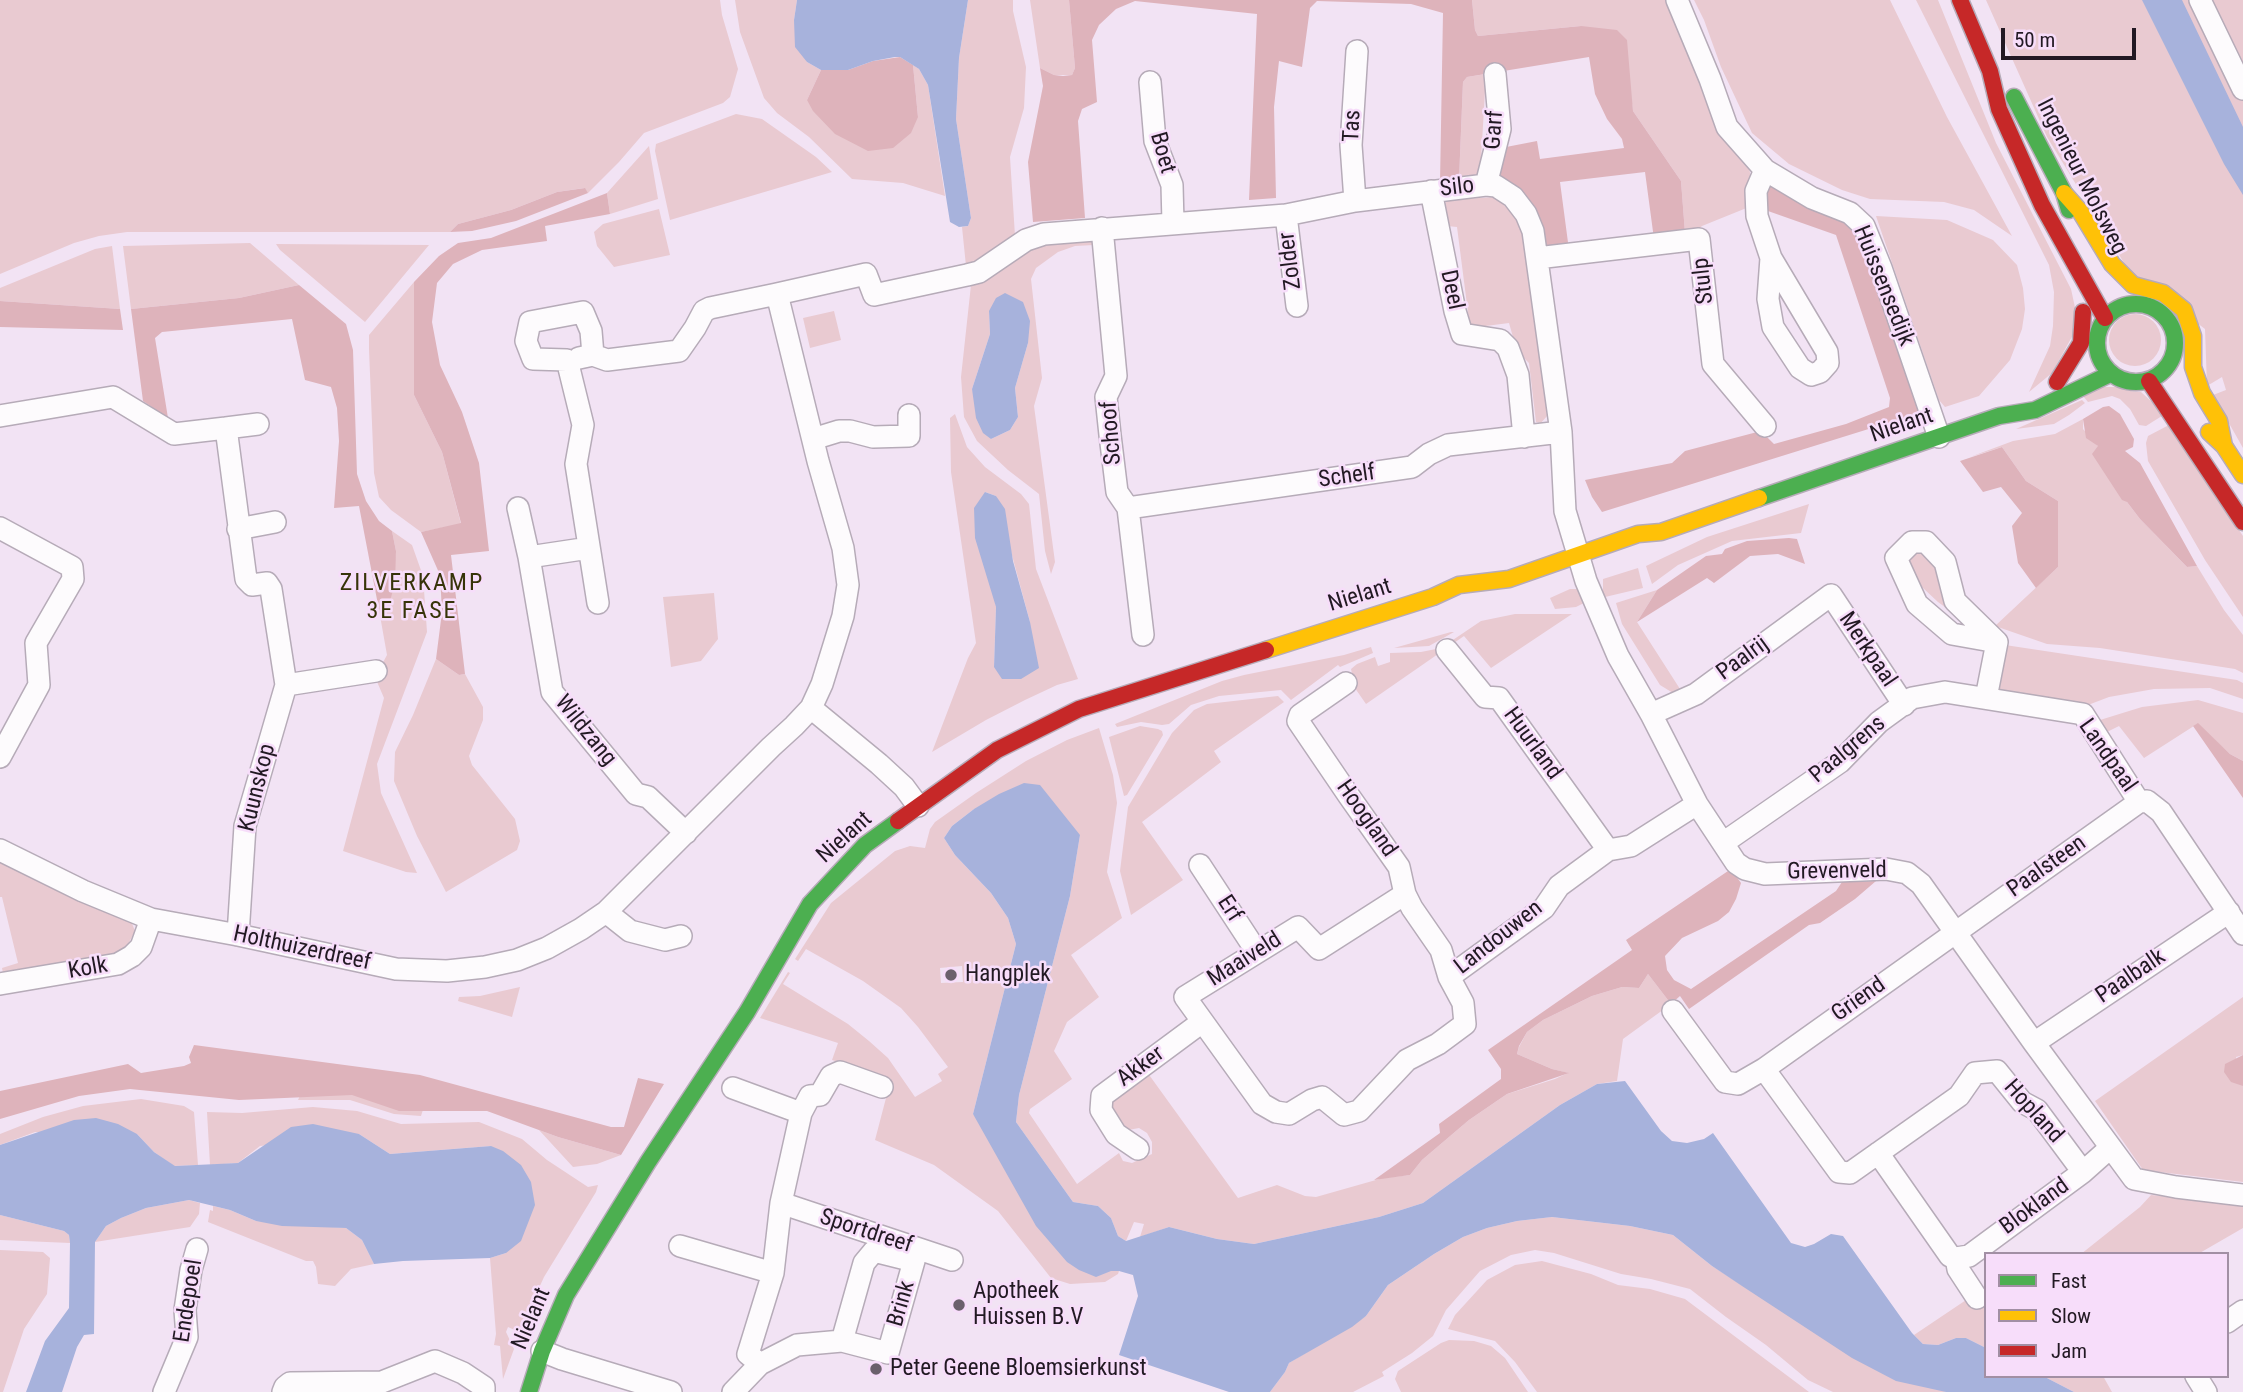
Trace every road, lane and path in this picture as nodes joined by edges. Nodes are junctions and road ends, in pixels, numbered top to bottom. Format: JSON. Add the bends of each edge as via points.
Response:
{"nodes":[{"id":1,"x":1677,"y":0,"type":"edge"},
{"id":2,"x":1960,"y":0,"type":"edge"},
{"id":3,"x":2200,"y":0,"type":"edge"},
{"id":4,"x":1357,"y":51,"type":"dead end"},
{"id":5,"x":1990,"y":71,"type":"junction"},
{"id":6,"x":1495,"y":74,"type":"dead end"},
{"id":7,"x":1150,"y":82,"type":"dead end"},
{"id":8,"x":2243,"y":89,"type":"edge"},
{"id":9,"x":1765,"y":170,"type":"junction"},
{"id":10,"x":1486,"y":185,"type":"junction"},
{"id":11,"x":1431,"y":191,"type":"junction"},
{"id":12,"x":2064,"y":193,"type":"junction"},
{"id":13,"x":1355,"y":201,"type":"junction"},
{"id":14,"x":2042,"y":205,"type":"junction"},
{"id":15,"x":1286,"y":215,"type":"junction"},
{"id":16,"x":1173,"y":223,"type":"junction"},
{"id":17,"x":1102,"y":229,"type":"junction"},
{"id":18,"x":1537,"y":258,"type":"junction"},
{"id":19,"x":1770,"y":258,"type":"junction"},
{"id":20,"x":777,"y":294,"type":"junction"},
{"id":21,"x":2130,"y":304,"type":"junction"},
{"id":22,"x":1297,"y":306,"type":"dead end"},
{"id":23,"x":2105,"y":318,"type":"junction"},
{"id":24,"x":2097,"y":354,"type":"junction"},
{"id":25,"x":593,"y":355,"type":"junction"},
{"id":26,"x":567,"y":360,"type":"junction"},
{"id":27,"x":2110,"y":374,"type":"junction"},
{"id":28,"x":2149,"y":381,"type":"junction"},
{"id":29,"x":2057,"y":382,"type":"junction"},
{"id":30,"x":2193,"y":410,"type":"dead end"},
{"id":31,"x":909,"y":415,"type":"dead end"},
{"id":32,"x":0,"y":416,"type":"edge"},
{"id":33,"x":1999,"y":416,"type":"junction"},
{"id":34,"x":258,"y":424,"type":"dead end"},
{"id":35,"x":1765,"y":426,"type":"dead end"},
{"id":36,"x":226,"y":428,"type":"junction"},
{"id":37,"x":1561,"y":432,"type":"junction"},
{"id":38,"x":1524,"y":437,"type":"junction"},
{"id":39,"x":1940,"y":437,"type":"junction"},
{"id":40,"x":813,"y":439,"type":"junction"},
{"id":41,"x":2224,"y":446,"type":"junction"},
{"id":42,"x":2243,"y":475,"type":"edge"},
{"id":43,"x":518,"y":508,"type":"dead end"},
{"id":44,"x":1128,"y":508,"type":"junction"},
{"id":45,"x":275,"y":522,"type":"dead end"},
{"id":46,"x":2243,"y":522,"type":"edge"},
{"id":47,"x":0,"y":528,"type":"edge"},
{"id":48,"x":238,"y":529,"type":"junction"},
{"id":49,"x":589,"y":548,"type":"junction"},
{"id":50,"x":529,"y":557,"type":"junction"},
{"id":51,"x":1580,"y":562,"type":"junction"},
{"id":52,"x":1830,"y":595,"type":"joint"},
{"id":53,"x":598,"y":603,"type":"dead end"},
{"id":54,"x":1143,"y":635,"type":"dead end"},
{"id":55,"x":1997,"y":642,"type":"junction"},
{"id":56,"x":1447,"y":650,"type":"dead end"},
{"id":57,"x":376,"y":671,"type":"dead end"},
{"id":58,"x":1346,"y":683,"type":"dead end"},
{"id":59,"x":286,"y":685,"type":"junction"},
{"id":60,"x":1986,"y":698,"type":"junction"},
{"id":61,"x":1904,"y":705,"type":"junction"},
{"id":62,"x":811,"y":708,"type":"junction"},
{"id":63,"x":1651,"y":714,"type":"junction"},
{"id":64,"x":0,"y":757,"type":"edge"},
{"id":65,"x":2139,"y":802,"type":"junction"},
{"id":66,"x":1697,"y":804,"type":"junction"},
{"id":67,"x":918,"y":806,"type":"junction"},
{"id":68,"x":686,"y":833,"type":"junction"},
{"id":69,"x":1723,"y":843,"type":"junction"},
{"id":70,"x":0,"y":850,"type":"edge"},
{"id":71,"x":1608,"y":850,"type":"junction"},
{"id":72,"x":1200,"y":865,"type":"dead end"},
{"id":73,"x":1405,"y":894,"type":"junction"},
{"id":74,"x":606,"y":912,"type":"junction"},
{"id":75,"x":2229,"y":912,"type":"junction"},
{"id":76,"x":151,"y":919,"type":"junction"},
{"id":77,"x":1955,"y":932,"type":"junction"},
{"id":78,"x":2243,"y":934,"type":"edge"},
{"id":79,"x":238,"y":935,"type":"junction"},
{"id":80,"x":681,"y":936,"type":"dead end"},
{"id":81,"x":1257,"y":952,"type":"junction"},
{"id":82,"x":1449,"y":977,"type":"junction"},
{"id":83,"x":0,"y":981,"type":"edge"},
{"id":84,"x":1185,"y":997,"type":"joint"},
{"id":85,"x":1673,"y":1011,"type":"dead end"},
{"id":86,"x":1202,"y":1022,"type":"junction"},
{"id":87,"x":2034,"y":1043,"type":"junction"},
{"id":88,"x":1763,"y":1069,"type":"junction"},
{"id":89,"x":733,"y":1087,"type":"dead end"},
{"id":90,"x":882,"y":1087,"type":"dead end"},
{"id":91,"x":801,"y":1113,"type":"junction"},
{"id":92,"x":2110,"y":1148,"type":"junction"},
{"id":93,"x":1138,"y":1149,"type":"dead end"},
{"id":94,"x":1878,"y":1153,"type":"junction"},
{"id":95,"x":2083,"y":1172,"type":"junction"},
{"id":96,"x":2243,"y":1195,"type":"edge"},
{"id":97,"x":780,"y":1203,"type":"junction"},
{"id":98,"x":680,"y":1246,"type":"dead end"},
{"id":99,"x":197,"y":1249,"type":"dead end"},
{"id":100,"x":1956,"y":1258,"type":"junction"},
{"id":101,"x":952,"y":1260,"type":"dead end"},
{"id":102,"x":772,"y":1273,"type":"junction"},
{"id":103,"x":1977,"y":1298,"type":"dead end"},
{"id":104,"x":842,"y":1341,"type":"junction"},
{"id":105,"x":542,"y":1351,"type":"junction"},
{"id":106,"x":760,"y":1364,"type":"junction"},
{"id":107,"x":381,"y":1387,"type":"edge"},
{"id":108,"x":164,"y":1392,"type":"edge"},
{"id":109,"x":283,"y":1392,"type":"edge"},
{"id":110,"x":484,"y":1392,"type":"edge"},
{"id":111,"x":530,"y":1392,"type":"edge"},
{"id":112,"x":671,"y":1392,"type":"edge"},
{"id":113,"x":733,"y":1392,"type":"edge"}],
"edges":[{"from":1,"to":9,"type":"street","name":"Huissensedijk","via":[[1727,127]]},
{"from":2,"to":5,"type":"street","name":"Ingenieur Molsweg"},
{"from":3,"to":8,"type":"street"},
{"from":4,"to":13,"type":"street","name":"Tas","via":[[1350,145]]},
{"from":5,"to":12,"type":"street","name":"Ingenieur Molsweg","via":[[2014,97]]},
{"from":5,"to":14,"type":"street","name":"Ingenieur Molsweg","via":[[1999,109]]},
{"from":6,"to":10,"type":"street","name":"Garf","via":[[1500,129]]},
{"from":7,"to":16,"type":"street","name":"Boet","via":[[1155,141],[1172,185]]},
{"from":9,"to":19,"type":"street","via":[[1756,191],[1757,216]]},
{"from":9,"to":39,"type":"street","name":"Huissensedijk","via":[[1812,198],[1850,213],[1864,226]]},
{"from":10,"to":11,"type":"street","name":"Silo"},
{"from":10,"to":18,"type":"street","name":"Silo","via":[[1513,197],[1526,214]]},
{"from":11,"to":13,"type":"street","name":"Silo"},
{"from":11,"to":38,"type":"street","name":"Deel","via":[[1462,334],[1500,340],[1508,348],[1518,374]]},
{"from":12,"to":21,"type":"street","name":"Ingenieur Molsweg","via":[[2070,214],[2113,288]]},
{"from":12,"to":41,"type":"street","via":[[2112,264],[2133,285],[2163,293],[2184,310],[2193,336],[2193,367],[2219,421]]},
{"from":13,"to":15,"type":"street","name":"Silo"},
{"from":14,"to":23,"type":"street","name":"Ingenieur Molsweg"},
{"from":14,"to":29,"type":"street","via":[[2045,224],[2084,312],[2081,343]]},
{"from":15,"to":16,"type":"street","name":"Silo"},
{"from":15,"to":22,"type":"street","name":"Zolder"},
{"from":16,"to":17,"type":"street","name":"Silo"},
{"from":17,"to":20,"type":"street","via":[[1044,234],[1026,240],[979,272],[874,295],[866,274]]},
{"from":17,"to":44,"type":"street","name":"Schoof","via":[[1116,376],[1106,397],[1117,492]]},
{"from":18,"to":35,"type":"street","name":"Stulp","via":[[1699,239],[1713,364]]},
{"from":18,"to":37,"type":"street","name":"Silo"},
{"from":19,"to":19,"type":"street","via":[[1827,352],[1828,363],[1820,372],[1800,369],[1773,327],[1768,299]]},
{"from":20,"to":25,"type":"street","via":[[704,311],[679,351],[607,360]]},
{"from":20,"to":40,"type":"street","name":"Holthuizerdreef"},
{"from":21,"to":23,"type":"street"},
{"from":21,"to":28,"type":"street","via":[[2155,309],[2173,328],[2171,372]]},
{"from":23,"to":24,"type":"street","via":[[2098,329]]},
{"from":24,"to":27,"type":"street"},
{"from":24,"to":29,"type":"street","name":"Nielant"},
{"from":25,"to":26,"type":"street"},
{"from":25,"to":26,"type":"street","via":[[583,312],[530,322],[526,341],[533,359]]},
{"from":26,"to":49,"type":"street","via":[[583,425],[576,464]]},
{"from":27,"to":28,"type":"street","via":[[2129,383]]},
{"from":27,"to":33,"type":"street","name":"Nielant","via":[[2035,410]]},
{"from":28,"to":46,"type":"street"},
{"from":29,"to":33,"type":"street","name":"Nielant"},
{"from":30,"to":41,"type":"street"},
{"from":31,"to":40,"type":"street","via":[[909,436],[873,437],[850,430]]},
{"from":32,"to":36,"type":"street","via":[[113,397],[174,434]]},
{"from":33,"to":39,"type":"street","name":"Nielant"},
{"from":34,"to":36,"type":"street"},
{"from":36,"to":48,"type":"street","name":"Kuunskop"},
{"from":37,"to":38,"type":"street","name":"Schelf"},
{"from":37,"to":51,"type":"street","name":"Silo","via":[[1565,511]]},
{"from":38,"to":44,"type":"street","name":"Schelf","via":[[1448,445],[1412,467]]},
{"from":39,"to":51,"type":"street","name":"Nielant","via":[[1661,533],[1644,548]]},
{"from":40,"to":62,"type":"street","name":"Holthuizerdreef","via":[[843,548],[848,585],[843,616]]},
{"from":41,"to":42,"type":"street"},
{"from":43,"to":50,"type":"street","name":"Wildzang"},
{"from":44,"to":54,"type":"street","name":"Schoof"},
{"from":45,"to":48,"type":"street"},
{"from":47,"to":64,"type":"street","via":[[72,567],[73,579],[36,643],[39,685]]},
{"from":48,"to":59,"type":"street","name":"Kuunskop","via":[[246,579],[252,585],[267,583],[271,589]]},
{"from":49,"to":50,"type":"street"},
{"from":49,"to":53,"type":"street"},
{"from":50,"to":68,"type":"street","name":"Wildzang","via":[[552,692],[636,794],[648,797]]},
{"from":51,"to":63,"type":"street","name":"Grevenveld","via":[[1618,656]]},
{"from":51,"to":67,"type":"street","name":"Nielant","via":[[1512,593],[1433,597],[1066,714],[997,750]]},
{"from":52,"to":61,"type":"street","name":"Merkpaal"},
{"from":52,"to":63,"type":"street","name":"Paalrij","via":[[1696,694]]},
{"from":55,"to":55,"type":"street","via":[[1955,601],[1945,562],[1926,542],[1912,542],[1896,558],[1917,604],[1952,634]]},
{"from":55,"to":60,"type":"street"},
{"from":56,"to":71,"type":"street","name":"Huurland","via":[[1485,697],[1499,698]]},
{"from":57,"to":59,"type":"street"},
{"from":58,"to":73,"type":"street","name":"Hoogland","via":[[1298,721],[1399,867]]},
{"from":59,"to":79,"type":"street","name":"Kuunskop","via":[[245,826]]},
{"from":60,"to":61,"type":"street","name":"Paalgrens","via":[[1945,692],[1913,698]]},
{"from":60,"to":65,"type":"street","name":"Landpaal","via":[[2083,714]]},
{"from":61,"to":69,"type":"street","name":"Paalgrens","via":[[1879,722],[1840,762]]},
{"from":62,"to":67,"type":"street","via":[[879,764]]},
{"from":62,"to":68,"type":"street","name":"Holthuizerdreef"},
{"from":63,"to":66,"type":"street","name":"Grevenveld"},
{"from":65,"to":75,"type":"street","name":"Landpaal","via":[[2147,801],[2161,812]]},
{"from":65,"to":77,"type":"street","name":"Paalsteen"},
{"from":66,"to":69,"type":"street","name":"Grevenveld"},
{"from":66,"to":71,"type":"street","name":"Landouwen","via":[[1632,846]]},
{"from":67,"to":105,"type":"street","name":"Nielant","via":[[865,845],[810,904],[747,1012],[566,1295]]},
{"from":68,"to":74,"type":"street","name":"Holthuizerdreef"},
{"from":69,"to":77,"type":"street","name":"Grevenveld","via":[[1736,863],[1765,874],[1886,869],[1907,873],[1921,884]]},
{"from":70,"to":76,"type":"street","name":"Holthuizerdreef"},
{"from":71,"to":82,"type":"street","name":"Landouwen","via":[[1559,886],[1544,908]]},
{"from":72,"to":81,"type":"street","name":"Erf"},
{"from":73,"to":81,"type":"street","name":"Maaiveld","via":[[1319,949],[1298,927]]},
{"from":73,"to":82,"type":"street","name":"Hoogland","via":[[1441,950]]},
{"from":74,"to":79,"type":"street","name":"Holthuizerdreef","via":[[547,948],[517,960],[447,971],[396,969]]},
{"from":74,"to":80,"type":"street","via":[[630,931],[665,940]]},
{"from":75,"to":78,"type":"street","name":"Landpaal"},
{"from":75,"to":87,"type":"street","name":"Paalbalk"},
{"from":76,"to":79,"type":"street","name":"Holthuizerdreef"},
{"from":76,"to":83,"type":"street","name":"Kolk","via":[[141,947],[118,964]]},
{"from":77,"to":87,"type":"street","name":"Grevenveld"},
{"from":77,"to":88,"type":"street","name":"Griend"},
{"from":81,"to":84,"type":"street","name":"Maaiveld"},
{"from":82,"to":86,"type":"street","name":"Landouwen","via":[[1463,1003],[1465,1024],[1407,1060],[1359,1111],[1344,1115],[1322,1097],[1289,1114],[1262,1104]]},
{"from":84,"to":86,"type":"street","name":"Landouwen"},
{"from":85,"to":88,"type":"street","name":"Griend","via":[[1725,1082],[1738,1084]]},
{"from":86,"to":93,"type":"street","name":"Akker","via":[[1102,1096],[1101,1110],[1116,1133]]},
{"from":87,"to":92,"type":"street","name":"Grevenveld"},
{"from":88,"to":94,"type":"street","via":[[1839,1171],[1850,1173]]},
{"from":89,"to":91,"type":"street"},
{"from":90,"to":91,"type":"street","via":[[840,1072],[831,1076],[820,1095],[810,1096]]},
{"from":91,"to":97,"type":"street"},
{"from":92,"to":95,"type":"street","name":"Blokland"},
{"from":92,"to":96,"type":"street","name":"Grevenveld","via":[[2134,1179]]},
{"from":94,"to":95,"type":"street","name":"Hopland","via":[[1959,1096],[1975,1073],[1997,1072],[2022,1102],[2037,1110]]},
{"from":94,"to":100,"type":"street","via":[[1950,1256]]},
{"from":95,"to":100,"type":"street","name":"Blokland","via":[[1969,1255]]},
{"from":97,"to":101,"type":"street","name":"Sportdreef"},
{"from":97,"to":102,"type":"street"},
{"from":98,"to":102,"type":"street"},
{"from":99,"to":108,"type":"street","name":"Endepoel","via":[[185,1310],[187,1337]]},
{"from":100,"to":103,"type":"street"},
{"from":102,"to":106,"type":"street","via":[[748,1354]]},
{"from":104,"to":104,"type":"street","name":"Brink","via":[[888,1353],[914,1261],[874,1251],[864,1263]]},
{"from":104,"to":106,"type":"street","name":"Brink","via":[[797,1345]]},
{"from":105,"to":111,"type":"street","name":"Nielant"},
{"from":105,"to":112,"type":"street"},
{"from":106,"to":113,"type":"street","name":"Brink"},
{"from":107,"to":109,"type":"street","via":[[290,1383]]},
{"from":107,"to":110,"type":"street","via":[[435,1360],[463,1373],[484,1387]]}]}
